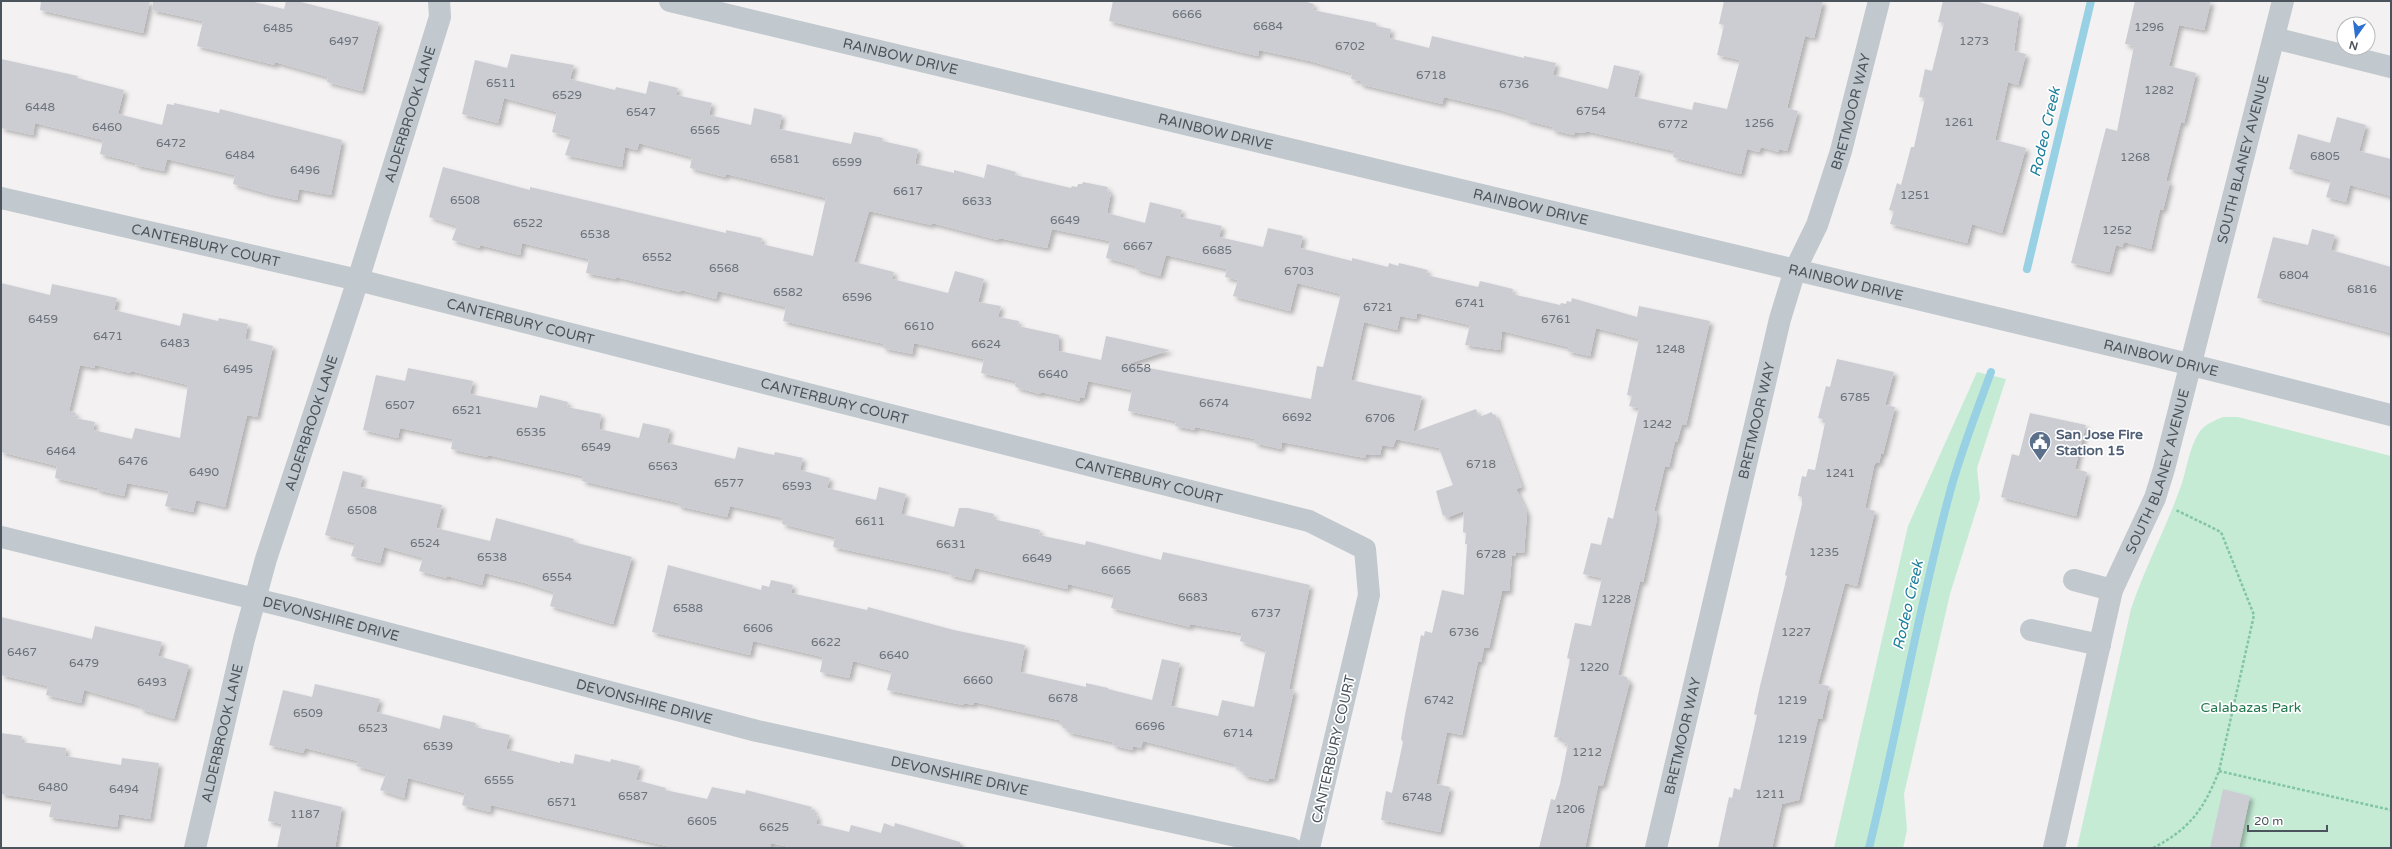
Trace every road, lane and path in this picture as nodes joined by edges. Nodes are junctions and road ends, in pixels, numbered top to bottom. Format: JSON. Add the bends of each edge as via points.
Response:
{"nodes":[{"id":1,"x":439,"y":1,"type":"edge"},
{"id":2,"x":670,"y":1,"type":"edge"},
{"id":3,"x":1879,"y":1,"type":"edge"},
{"id":4,"x":2283,"y":1,"type":"edge"},
{"id":5,"x":2274,"y":38,"type":"junction"},
{"id":6,"x":2391,"y":67,"type":"edge"},
{"id":7,"x":1,"y":198,"type":"edge"},
{"id":8,"x":1795,"y":270,"type":"junction"},
{"id":9,"x":358,"y":280,"type":"junction"},
{"id":10,"x":2190,"y":365,"type":"junction"},
{"id":11,"x":2391,"y":416,"type":"edge"},
{"id":12,"x":2175,"y":509,"type":"dead end"},
{"id":13,"x":1,"y":537,"type":"edge"},
{"id":14,"x":2074,"y":580,"type":"dead end"},
{"id":15,"x":2112,"y":590,"type":"junction"},
{"id":16,"x":254,"y":599,"type":"junction"},
{"id":17,"x":2031,"y":630,"type":"dead end"},
{"id":18,"x":2100,"y":645,"type":"junction"},
{"id":19,"x":2219,"y":771,"type":"junction"},
{"id":20,"x":2391,"y":810,"type":"edge"},
{"id":21,"x":195,"y":848,"type":"edge"},
{"id":22,"x":1291,"y":848,"type":"edge"},
{"id":23,"x":1309,"y":848,"type":"edge"},
{"id":24,"x":1656,"y":848,"type":"edge"},
{"id":25,"x":2054,"y":848,"type":"edge"},
{"id":26,"x":2153,"y":848,"type":"edge"}],
"edges":[{"from":1,"to":9,"type":"street","name":"ALDERBROOK LANE","via":[[440,17]]},
{"from":2,"to":8,"type":"street","name":"RAINBOW DRIVE"},
{"from":3,"to":8,"type":"street","name":"BRETMOOR WAY","via":[[1841,151],[1817,225]]},
{"from":4,"to":5,"type":"street","name":"SOUTH BLANEY AVENUE"},
{"from":5,"to":6,"type":"street"},
{"from":5,"to":10,"type":"street","name":"SOUTH BLANEY AVENUE"},
{"from":7,"to":9,"type":"street","name":"CANTERBURY COURT"},
{"from":8,"to":10,"type":"street","name":"RAINBOW DRIVE"},
{"from":8,"to":24,"type":"street","name":"BRETMOOR WAY","via":[[1780,322]]},
{"from":9,"to":16,"type":"street","name":"ALDERBROOK LANE"},
{"from":9,"to":23,"type":"street","name":"CANTERBURY COURT","via":[[1309,521],[1365,549],[1369,595]]},
{"from":10,"to":11,"type":"street","name":"RAINBOW DRIVE"},
{"from":10,"to":15,"type":"street","name":"SOUTH BLANEY AVENUE","via":[[2155,498]]},
{"from":12,"to":19,"type":"path","via":[[2221,532],[2254,616]]},
{"from":13,"to":16,"type":"street","name":"DEVONSHIRE DRIVE"},
{"from":14,"to":15,"type":"street"},
{"from":15,"to":18,"type":"street","name":"SOUTH BLANEY AVENUE"},
{"from":16,"to":21,"type":"street","name":"ALDERBROOK LANE"},
{"from":16,"to":22,"type":"street","name":"DEVONSHIRE DRIVE","via":[[757,732]]},
{"from":17,"to":18,"type":"street"},
{"from":18,"to":25,"type":"street","name":"SOUTH BLANEY AVENUE"},
{"from":19,"to":20,"type":"path"},
{"from":19,"to":26,"type":"path","via":[[2212,791],[2193,821]]}]}
